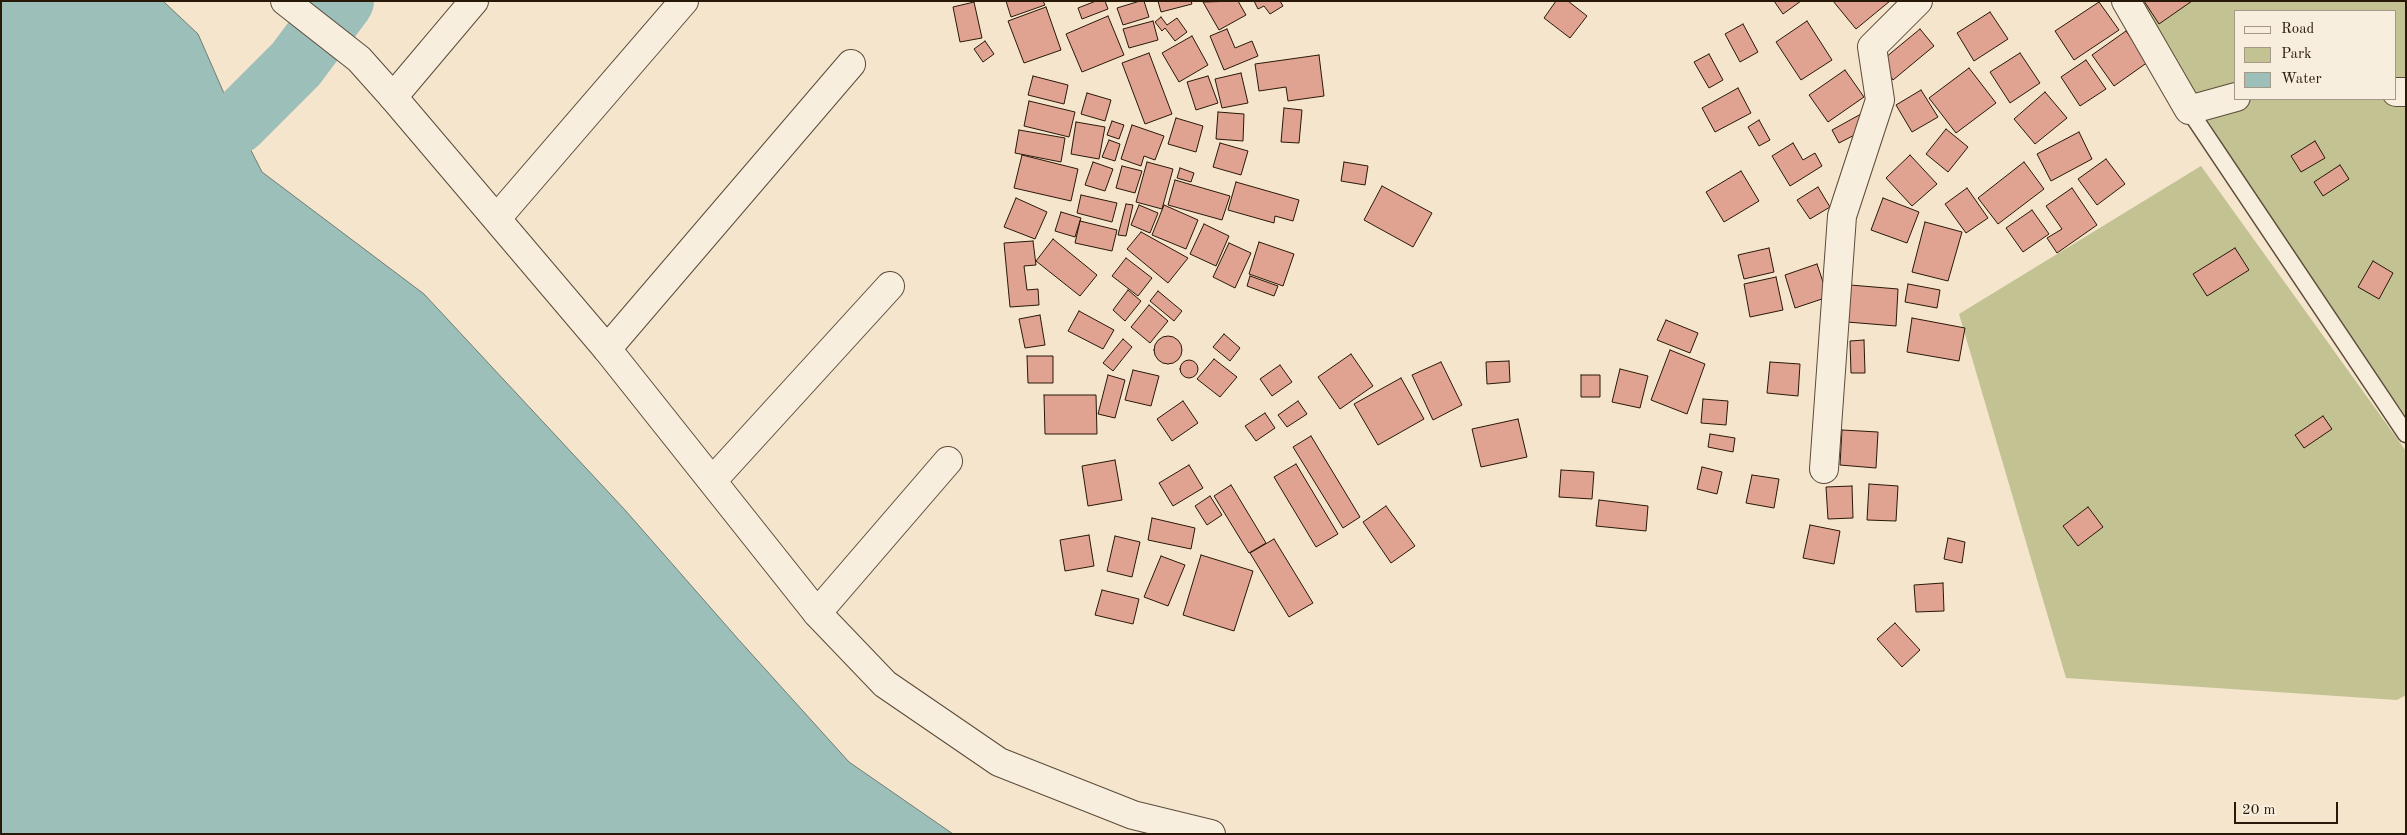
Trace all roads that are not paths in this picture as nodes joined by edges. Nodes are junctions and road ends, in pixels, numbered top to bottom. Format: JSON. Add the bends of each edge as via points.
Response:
{"nodes":[{"id":1,"x":474,"y":1,"type":"edge"},
{"id":2,"x":684,"y":1,"type":"edge"},
{"id":3,"x":1918,"y":1,"type":"edge"},
{"id":4,"x":2126,"y":1,"type":"edge"},
{"id":5,"x":289,"y":5,"type":"edge"},
{"id":6,"x":851,"y":64,"type":"dead end"},
{"id":7,"x":393,"y":97,"type":"junction"},
{"id":8,"x":2234,"y":98,"type":"edge"},
{"id":9,"x":2189,"y":110,"type":"junction"},
{"id":10,"x":497,"y":218,"type":"junction"},
{"id":11,"x":890,"y":286,"type":"dead end"},
{"id":12,"x":607,"y":349,"type":"junction"},
{"id":13,"x":2406,"y":434,"type":"edge"},
{"id":14,"x":948,"y":461,"type":"dead end"},
{"id":15,"x":1824,"y":469,"type":"dead end"},
{"id":16,"x":713,"y":480,"type":"junction"},
{"id":17,"x":817,"y":613,"type":"junction"},
{"id":18,"x":1211,"y":834,"type":"edge"}],
"edges":[{"from":1,"to":7,"type":"street"},
{"from":2,"to":10,"type":"street"},
{"from":3,"to":15,"type":"street","via":[[1872,47],[1880,100],[1864,157],[1842,216]]},
{"from":4,"to":9,"type":"street"},
{"from":5,"to":7,"type":"street","via":[[359,59]]},
{"from":6,"to":12,"type":"street"},
{"from":7,"to":10,"type":"street"},
{"from":8,"to":9,"type":"street"},
{"from":9,"to":13,"type":"lane"},
{"from":10,"to":12,"type":"street"},
{"from":11,"to":16,"type":"street"},
{"from":12,"to":16,"type":"street"},
{"from":14,"to":17,"type":"street"},
{"from":16,"to":17,"type":"street"},
{"from":17,"to":18,"type":"street","via":[[885,684],[999,762],[1133,816]]}]}
